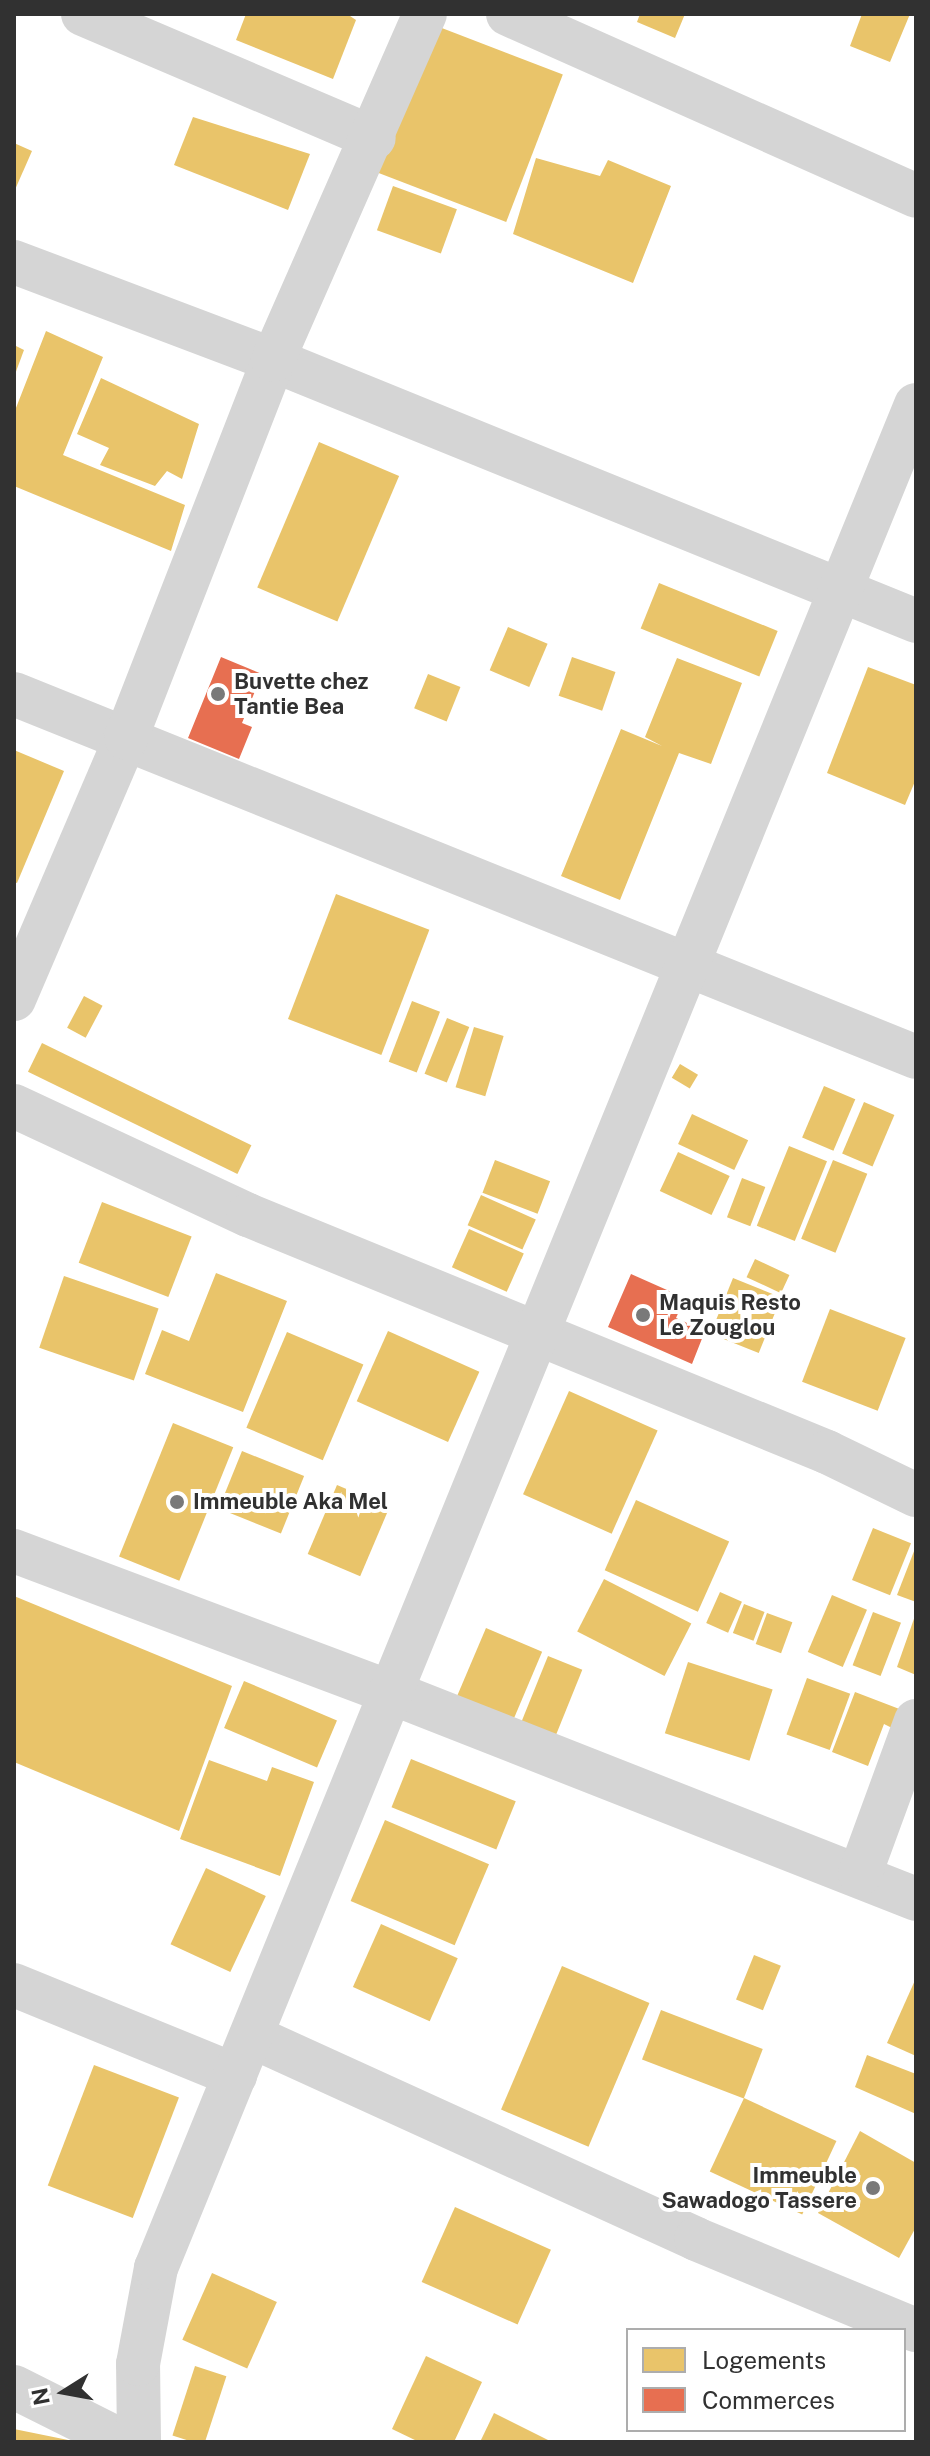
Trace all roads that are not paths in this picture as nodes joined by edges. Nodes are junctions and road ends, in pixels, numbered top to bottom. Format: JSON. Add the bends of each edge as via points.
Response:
{"nodes":[{"id":1,"x":83,"y":14,"type":"edge"},
{"id":2,"x":425,"y":14,"type":"edge"},
{"id":3,"x":508,"y":14,"type":"edge"},
{"id":4,"x":374,"y":138,"type":"junction"},
{"id":5,"x":916,"y":196,"type":"edge"},
{"id":6,"x":14,"y":262,"type":"edge"},
{"id":7,"x":273,"y":360,"type":"junction"},
{"id":8,"x":916,"y":405,"type":"edge"},
{"id":9,"x":840,"y":589,"type":"junction"},
{"id":10,"x":916,"y":621,"type":"edge"},
{"id":11,"x":14,"y":694,"type":"edge"},
{"id":12,"x":126,"y":738,"type":"junction"},
{"id":13,"x":687,"y":963,"type":"junction"},
{"id":14,"x":14,"y":999,"type":"edge"},
{"id":15,"x":916,"y":1057,"type":"edge"},
{"id":16,"x":14,"y":1106,"type":"edge"},
{"id":17,"x":537,"y":1332,"type":"junction"},
{"id":18,"x":916,"y":1495,"type":"edge"},
{"id":19,"x":14,"y":1551,"type":"edge"},
{"id":20,"x":390,"y":1692,"type":"junction"},
{"id":21,"x":916,"y":1721,"type":"edge"},
{"id":22,"x":860,"y":1874,"type":"junction"},
{"id":23,"x":916,"y":1899,"type":"edge"},
{"id":24,"x":14,"y":1985,"type":"edge"},
{"id":25,"x":243,"y":2055,"type":"junction"},
{"id":26,"x":916,"y":2330,"type":"edge"},
{"id":27,"x":14,"y":2387,"type":"edge"},
{"id":28,"x":124,"y":2442,"type":"edge"},
{"id":29,"x":139,"y":2442,"type":"edge"}],
"edges":[{"from":1,"to":4,"type":"street"},
{"from":2,"to":4,"type":"street"},
{"from":3,"to":5,"type":"street"},
{"from":4,"to":7,"type":"street"},
{"from":6,"to":7,"type":"street"},
{"from":7,"to":9,"type":"street"},
{"from":7,"to":12,"type":"street"},
{"from":8,"to":9,"type":"street"},
{"from":9,"to":10,"type":"street"},
{"from":9,"to":13,"type":"street"},
{"from":11,"to":12,"type":"street"},
{"from":12,"to":13,"type":"street"},
{"from":12,"to":14,"type":"street"},
{"from":13,"to":15,"type":"street"},
{"from":13,"to":17,"type":"street"},
{"from":16,"to":17,"type":"street","via":[[248,1215]]},
{"from":17,"to":18,"type":"street"},
{"from":17,"to":20,"type":"street"},
{"from":19,"to":20,"type":"street"},
{"from":20,"to":22,"type":"street"},
{"from":20,"to":25,"type":"street"},
{"from":21,"to":22,"type":"street"},
{"from":22,"to":23,"type":"street"},
{"from":24,"to":25,"type":"street"},
{"from":25,"to":26,"type":"street"},
{"from":25,"to":29,"type":"street","via":[[156,2268],[138,2364]]},
{"from":27,"to":28,"type":"street"}]}
